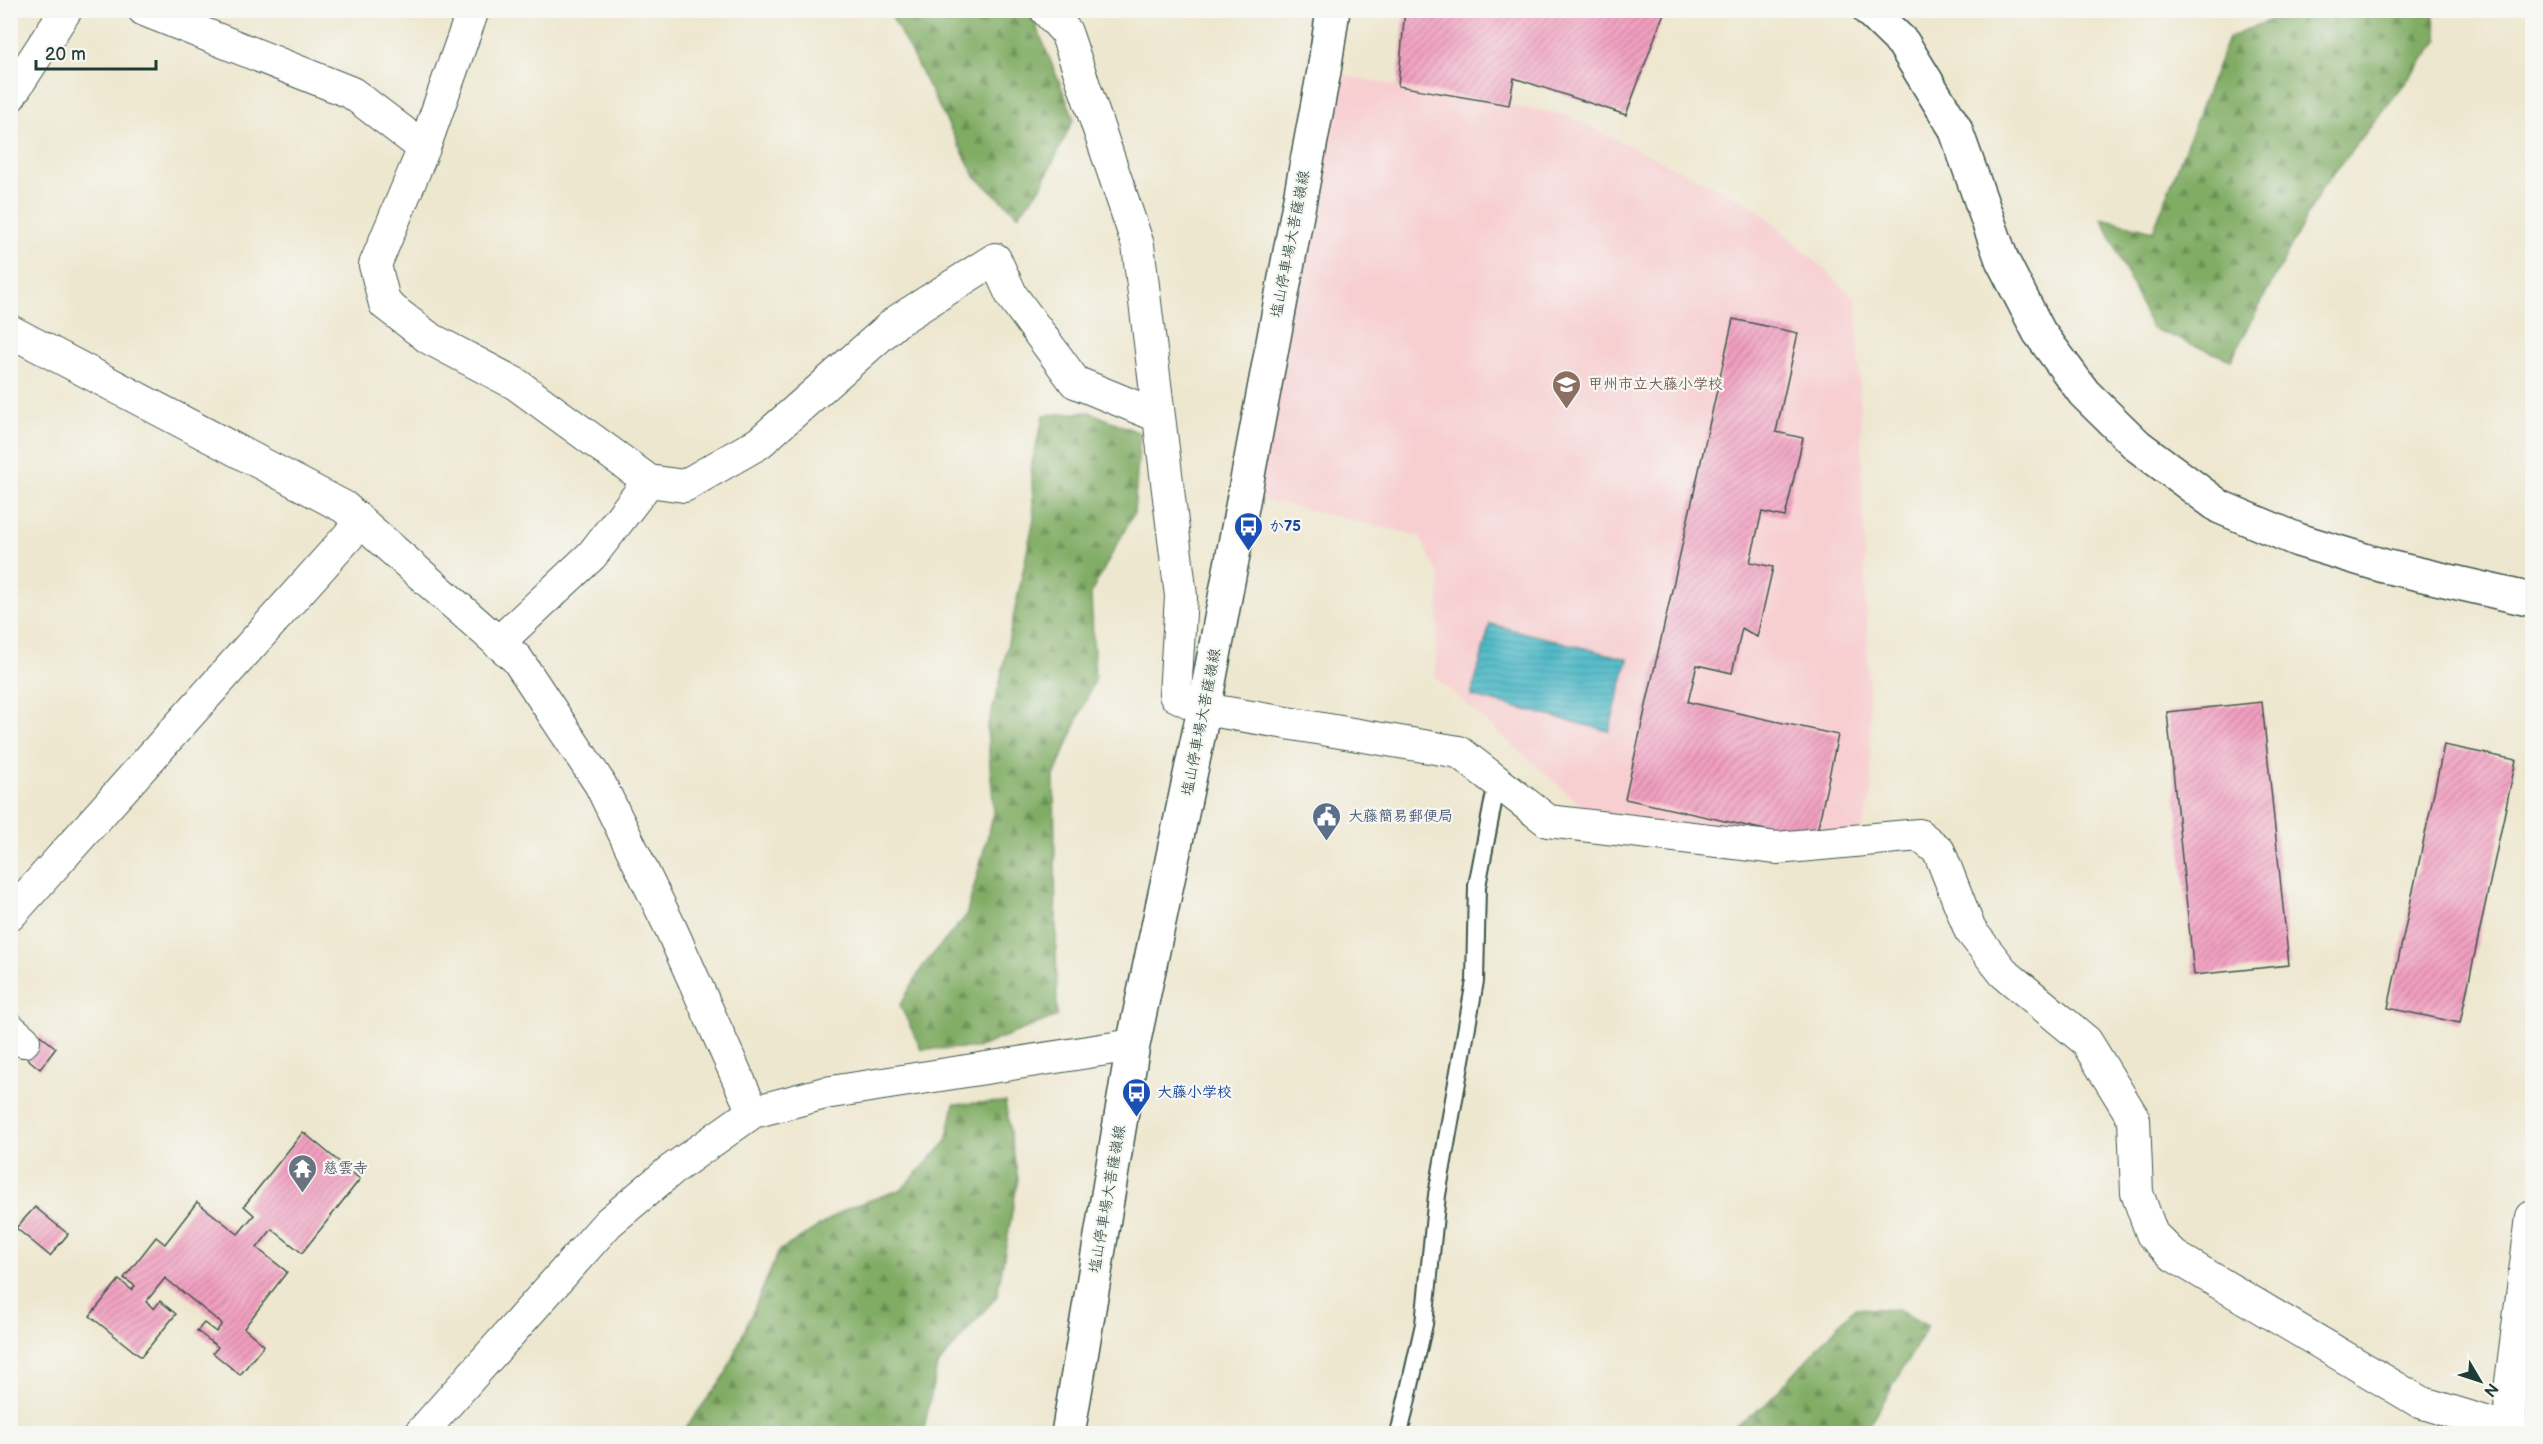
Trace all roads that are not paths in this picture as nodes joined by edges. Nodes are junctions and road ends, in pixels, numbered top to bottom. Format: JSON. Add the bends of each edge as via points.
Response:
{"nodes":[{"id":1,"x":66,"y":10,"type":"edge"},
{"id":2,"x":144,"y":10,"type":"edge"},
{"id":3,"x":473,"y":10,"type":"edge"},
{"id":4,"x":1046,"y":10,"type":"edge"},
{"id":5,"x":1333,"y":10,"type":"edge"},
{"id":6,"x":1869,"y":10,"type":"edge"},
{"id":7,"x":10,"y":96,"type":"edge"},
{"id":8,"x":424,"y":148,"type":"junction"},
{"id":9,"x":10,"y":331,"type":"edge"},
{"id":10,"x":1158,"y":416,"type":"junction"},
{"id":11,"x":649,"y":480,"type":"junction"},
{"id":12,"x":361,"y":522,"type":"junction"},
{"id":13,"x":2532,"y":600,"type":"edge"},
{"id":14,"x":498,"y":643,"type":"junction"},
{"id":15,"x":1204,"y":709,"type":"junction"},
{"id":16,"x":1497,"y":782,"type":"junction"},
{"id":17,"x":10,"y":915,"type":"edge"},
{"id":18,"x":1133,"y":1045,"type":"junction"},
{"id":19,"x":753,"y":1112,"type":"junction"},
{"id":20,"x":2532,"y":1217,"type":"edge"},
{"id":21,"x":2512,"y":1432,"type":"edge"},
{"id":22,"x":420,"y":1434,"type":"edge"},
{"id":23,"x":1068,"y":1434,"type":"edge"},
{"id":24,"x":1399,"y":1434,"type":"edge"}],
"edges":[{"from":1,"to":7,"type":"street"},
{"from":2,"to":8,"type":"street","via":[[352,93]]},
{"from":3,"to":8,"type":"street"},
{"from":4,"to":10,"type":"street","via":[[1066,32],[1138,245]]},
{"from":5,"to":15,"type":"main road","name":"塩山停車場大菩薩嶺線"},
{"from":6,"to":13,"type":"main road","via":[[1903,43],[1954,128],[2002,260],[2039,332],[2084,393],[2138,446],[2220,507],[2298,540],[2384,566]]},
{"from":8,"to":11,"type":"street","via":[[375,265],[385,304],[429,338],[516,384]]},
{"from":9,"to":12,"type":"street","via":[[344,507]]},
{"from":10,"to":11,"type":"street","via":[[1075,382],[1012,296],[995,259],[897,321],[759,443],[684,486]]},
{"from":10,"to":15,"type":"street","via":[[1181,596],[1175,695]]},
{"from":11,"to":14,"type":"street","via":[[592,555]]},
{"from":12,"to":14,"type":"street"},
{"from":12,"to":17,"type":"street"},
{"from":14,"to":19,"type":"street","via":[[516,659],[600,784],[671,929]]},
{"from":15,"to":16,"type":"street","via":[[1459,752]]},
{"from":15,"to":18,"type":"main road","name":"塩山停車場大菩薩嶺線"},
{"from":16,"to":21,"type":"street","via":[[1548,821],[1595,827],[1777,848],[1919,835],[1939,851],[1970,930],[2004,973],[2086,1041],[2134,1119],[2136,1193],[2152,1234],[2174,1256],[2420,1402]]},
{"from":16,"to":24,"type":"lane","via":[[1477,886],[1475,981],[1437,1195],[1424,1324]]},
{"from":18,"to":19,"type":"street","via":[[825,1093]]},
{"from":18,"to":23,"type":"main road","name":"塩山停車場大菩薩嶺線"},
{"from":19,"to":22,"type":"street","via":[[670,1171],[608,1223]]},
{"from":20,"to":21,"type":"street","via":[[2510,1390]]}]}
